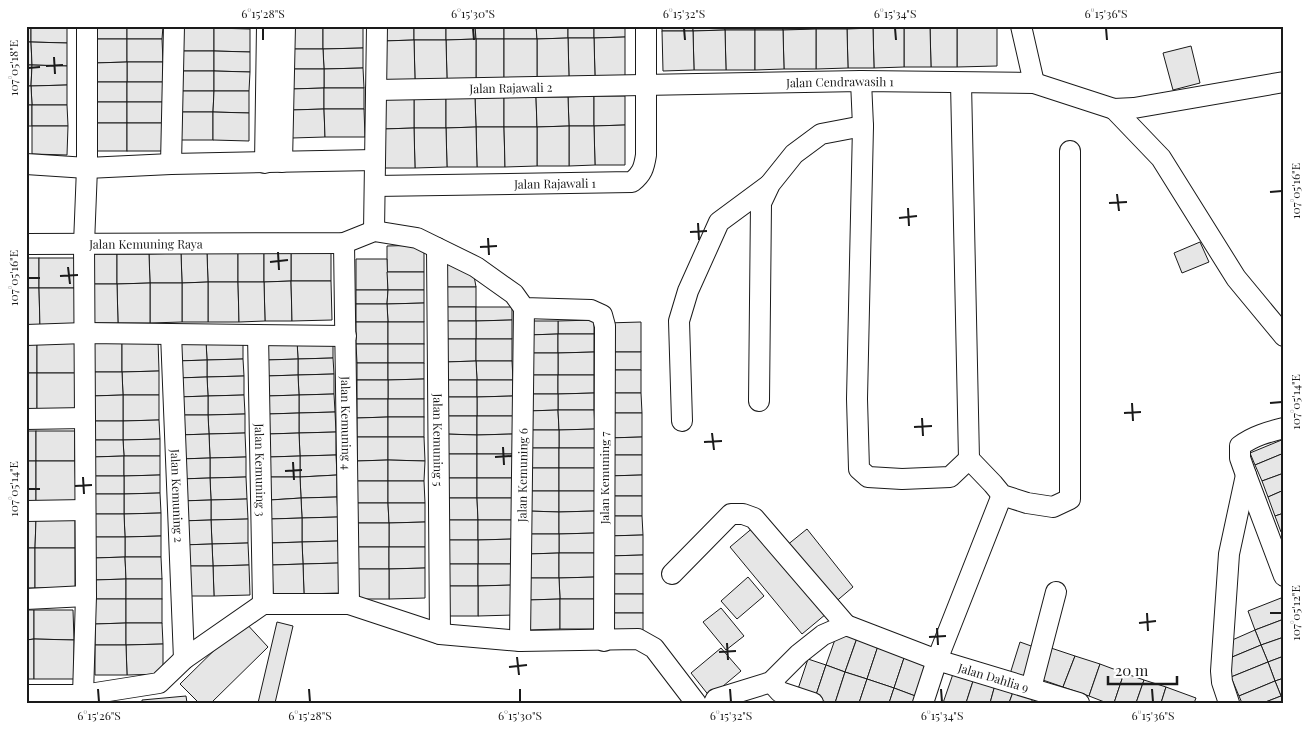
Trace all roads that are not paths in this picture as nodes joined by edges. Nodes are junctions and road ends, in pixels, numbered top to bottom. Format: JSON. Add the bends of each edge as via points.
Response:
{"nodes":[{"id":1,"x":87,"y":26,"type":"edge"},
{"id":2,"x":174,"y":26,"type":"edge"},
{"id":3,"x":267,"y":26,"type":"edge"},
{"id":4,"x":284,"y":26,"type":"edge"},
{"id":5,"x":378,"y":26,"type":"edge"},
{"id":6,"x":646,"y":26,"type":"edge"},
{"id":7,"x":1021,"y":26,"type":"edge"},
{"id":8,"x":861,"y":81,"type":"junction"},
{"id":9,"x":1284,"y":82,"type":"edge"},
{"id":10,"x":961,"y":83,"type":"junction"},
{"id":11,"x":1034,"y":83,"type":"junction"},
{"id":12,"x":646,"y":84,"type":"junction"},
{"id":13,"x":376,"y":90,"type":"junction"},
{"id":14,"x":1114,"y":109,"type":"junction"},
{"id":15,"x":863,"y":126,"type":"junction"},
{"id":16,"x":1070,"y":151,"type":"dead end"},
{"id":17,"x":375,"y":160,"type":"junction"},
{"id":18,"x":274,"y":162,"type":"junction"},
{"id":19,"x":26,"y":164,"type":"edge"},
{"id":20,"x":171,"y":164,"type":"junction"},
{"id":21,"x":87,"y":168,"type":"junction"},
{"id":22,"x":770,"y":184,"type":"junction"},
{"id":23,"x":375,"y":186,"type":"junction"},
{"id":24,"x":374,"y":231,"type":"junction"},
{"id":25,"x":28,"y":243,"type":"edge"},
{"id":26,"x":344,"y":243,"type":"junction"},
{"id":27,"x":84,"y":244,"type":"junction"},
{"id":28,"x":437,"y":248,"type":"junction"},
{"id":29,"x":524,"y":308,"type":"junction"},
{"id":30,"x":85,"y":333,"type":"junction"},
{"id":31,"x":171,"y":334,"type":"junction"},
{"id":32,"x":26,"y":335,"type":"edge"},
{"id":33,"x":258,"y":335,"type":"junction"},
{"id":34,"x":346,"y":336,"type":"junction"},
{"id":35,"x":1284,"y":336,"type":"edge"},
{"id":36,"x":759,"y":401,"type":"dead end"},
{"id":37,"x":85,"y":418,"type":"junction"},
{"id":38,"x":26,"y":419,"type":"edge"},
{"id":39,"x":682,"y":420,"type":"dead end"},
{"id":40,"x":1284,"y":428,"type":"edge"},
{"id":41,"x":969,"y":459,"type":"junction"},
{"id":42,"x":1246,"y":475,"type":"junction"},
{"id":43,"x":1002,"y":495,"type":"junction"},
{"id":44,"x":85,"y":510,"type":"junction"},
{"id":45,"x":26,"y":512,"type":"edge"},
{"id":46,"x":672,"y":574,"type":"dead end"},
{"id":47,"x":1284,"y":576,"type":"edge"},
{"id":48,"x":1056,"y":592,"type":"dead end"},
{"id":49,"x":86,"y":596,"type":"junction"},
{"id":50,"x":26,"y":599,"type":"edge"},
{"id":51,"x":264,"y":604,"type":"junction"},
{"id":52,"x":349,"y":604,"type":"junction"},
{"id":53,"x":846,"y":625,"type":"junction"},
{"id":54,"x":440,"y":634,"type":"junction"},
{"id":55,"x":520,"y":641,"type":"junction"},
{"id":56,"x":604,"y":641,"type":"junction"},
{"id":57,"x":184,"y":659,"type":"junction"},
{"id":58,"x":937,"y":660,"type":"junction"},
{"id":59,"x":770,"y":682,"type":"junction"},
{"id":60,"x":1031,"y":688,"type":"junction"},
{"id":61,"x":26,"y":695,"type":"edge"},
{"id":62,"x":83,"y":695,"type":"junction"},
{"id":63,"x":715,"y":701,"type":"edge"},
{"id":64,"x":696,"y":703,"type":"edge"},
{"id":65,"x":813,"y":703,"type":"edge"},
{"id":66,"x":923,"y":703,"type":"edge"},
{"id":67,"x":1079,"y":703,"type":"edge"},
{"id":68,"x":1229,"y":703,"type":"edge"}],
"edges":[{"from":1,"to":21,"type":"street"},
{"from":2,"to":20,"type":"street"},
{"from":3,"to":18,"type":"street"},
{"from":4,"to":18,"type":"street"},
{"from":5,"to":13,"type":"street"},
{"from":6,"to":12,"type":"street","name":"Jalan Rajawali 1"},
{"from":7,"to":11,"type":"street"},
{"from":8,"to":10,"type":"street","name":"Jalan Cendrawasih 1"},
{"from":8,"to":12,"type":"street","name":"Jalan Cendrawasih 1"},
{"from":8,"to":15,"type":"street"},
{"from":9,"to":14,"type":"street"},
{"from":10,"to":11,"type":"street","name":"Jalan Cendrawasih 1"},
{"from":10,"to":41,"type":"street"},
{"from":11,"to":14,"type":"street","name":"Jalan Cendrawasih 1"},
{"from":12,"to":13,"type":"street","name":"Jalan Rajawali 2"},
{"from":12,"to":23,"type":"street","name":"Jalan Rajawali 1","via":[[644,169],[632,182]]},
{"from":13,"to":17,"type":"street"},
{"from":14,"to":35,"type":"street","via":[[1161,158],[1236,278]]},
{"from":15,"to":22,"type":"street","via":[[821,134],[794,154]]},
{"from":15,"to":41,"type":"street","via":[[857,399],[859,469],[868,477],[950,477]]},
{"from":16,"to":43,"type":"street","via":[[1070,499],[1053,507]]},
{"from":17,"to":18,"type":"street"},
{"from":17,"to":23,"type":"street"},
{"from":18,"to":20,"type":"street"},
{"from":19,"to":21,"type":"street"},
{"from":20,"to":21,"type":"street"},
{"from":21,"to":27,"type":"street"},
{"from":22,"to":36,"type":"street","via":[[761,203]]},
{"from":22,"to":39,"type":"street","via":[[719,222],[688,291],[678,321]]},
{"from":23,"to":24,"type":"street"},
{"from":24,"to":26,"type":"street","name":"Jalan Kemuning Raya"},
{"from":24,"to":28,"type":"street","via":[[417,238]]},
{"from":25,"to":27,"type":"street"},
{"from":26,"to":27,"type":"street","name":"Jalan Kemuning Raya"},
{"from":26,"to":34,"type":"street","name":"Jalan Kemuning 4"},
{"from":27,"to":30,"type":"street","name":"Jalan Kemuning Raya"},
{"from":28,"to":29,"type":"street","via":[[476,267],[514,294]]},
{"from":28,"to":54,"type":"street","name":"Jalan Kemuning 5"},
{"from":29,"to":55,"type":"street","name":"Jalan Kemuning 6"},
{"from":29,"to":56,"type":"street","name":"Jalan Kemuning 7","via":[[591,310],[602,315],[605,326]]},
{"from":30,"to":31,"type":"street"},
{"from":30,"to":32,"type":"street"},
{"from":30,"to":37,"type":"street","name":"Jalan Kemuning Raya"},
{"from":31,"to":33,"type":"street"},
{"from":31,"to":57,"type":"street","name":"Jalan Kemuning 2"},
{"from":33,"to":34,"type":"street"},
{"from":33,"to":51,"type":"street","name":"Jalan Kemuning 3"},
{"from":34,"to":52,"type":"street","name":"Jalan Kemuning 4"},
{"from":37,"to":38,"type":"street"},
{"from":37,"to":44,"type":"street","name":"Jalan Kemuning Raya"},
{"from":40,"to":42,"type":"street","via":[[1249,439],[1240,446]]},
{"from":41,"to":43,"type":"street"},
{"from":42,"to":47,"type":"street"},
{"from":42,"to":68,"type":"street","via":[[1229,554],[1221,662],[1222,682]]},
{"from":43,"to":58,"type":"street"},
{"from":44,"to":45,"type":"street"},
{"from":44,"to":49,"type":"street","name":"Jalan Kemuning Raya"},
{"from":46,"to":53,"type":"street","via":[[732,514],[743,514],[754,518]]},
{"from":48,"to":60,"type":"street"},
{"from":49,"to":50,"type":"street"},
{"from":49,"to":62,"type":"street","name":"Jalan Kemuning Raya"},
{"from":51,"to":52,"type":"street"},
{"from":51,"to":57,"type":"street"},
{"from":52,"to":54,"type":"street"},
{"from":53,"to":58,"type":"street","name":"Jalan Dahlia 9"},
{"from":53,"to":59,"type":"street","via":[[823,635]]},
{"from":54,"to":55,"type":"street"},
{"from":55,"to":56,"type":"street"},
{"from":56,"to":64,"type":"street","via":[[638,639],[654,648]]},
{"from":57,"to":62,"type":"street","via":[[159,683]]},
{"from":58,"to":60,"type":"street","name":"Jalan Dahlia 9"},
{"from":58,"to":66,"type":"street"},
{"from":59,"to":63,"type":"street"},
{"from":59,"to":65,"type":"street","via":[[780,692]]},
{"from":60,"to":67,"type":"street","name":"Jalan Dahlia 9"},
{"from":61,"to":62,"type":"street"}]}
